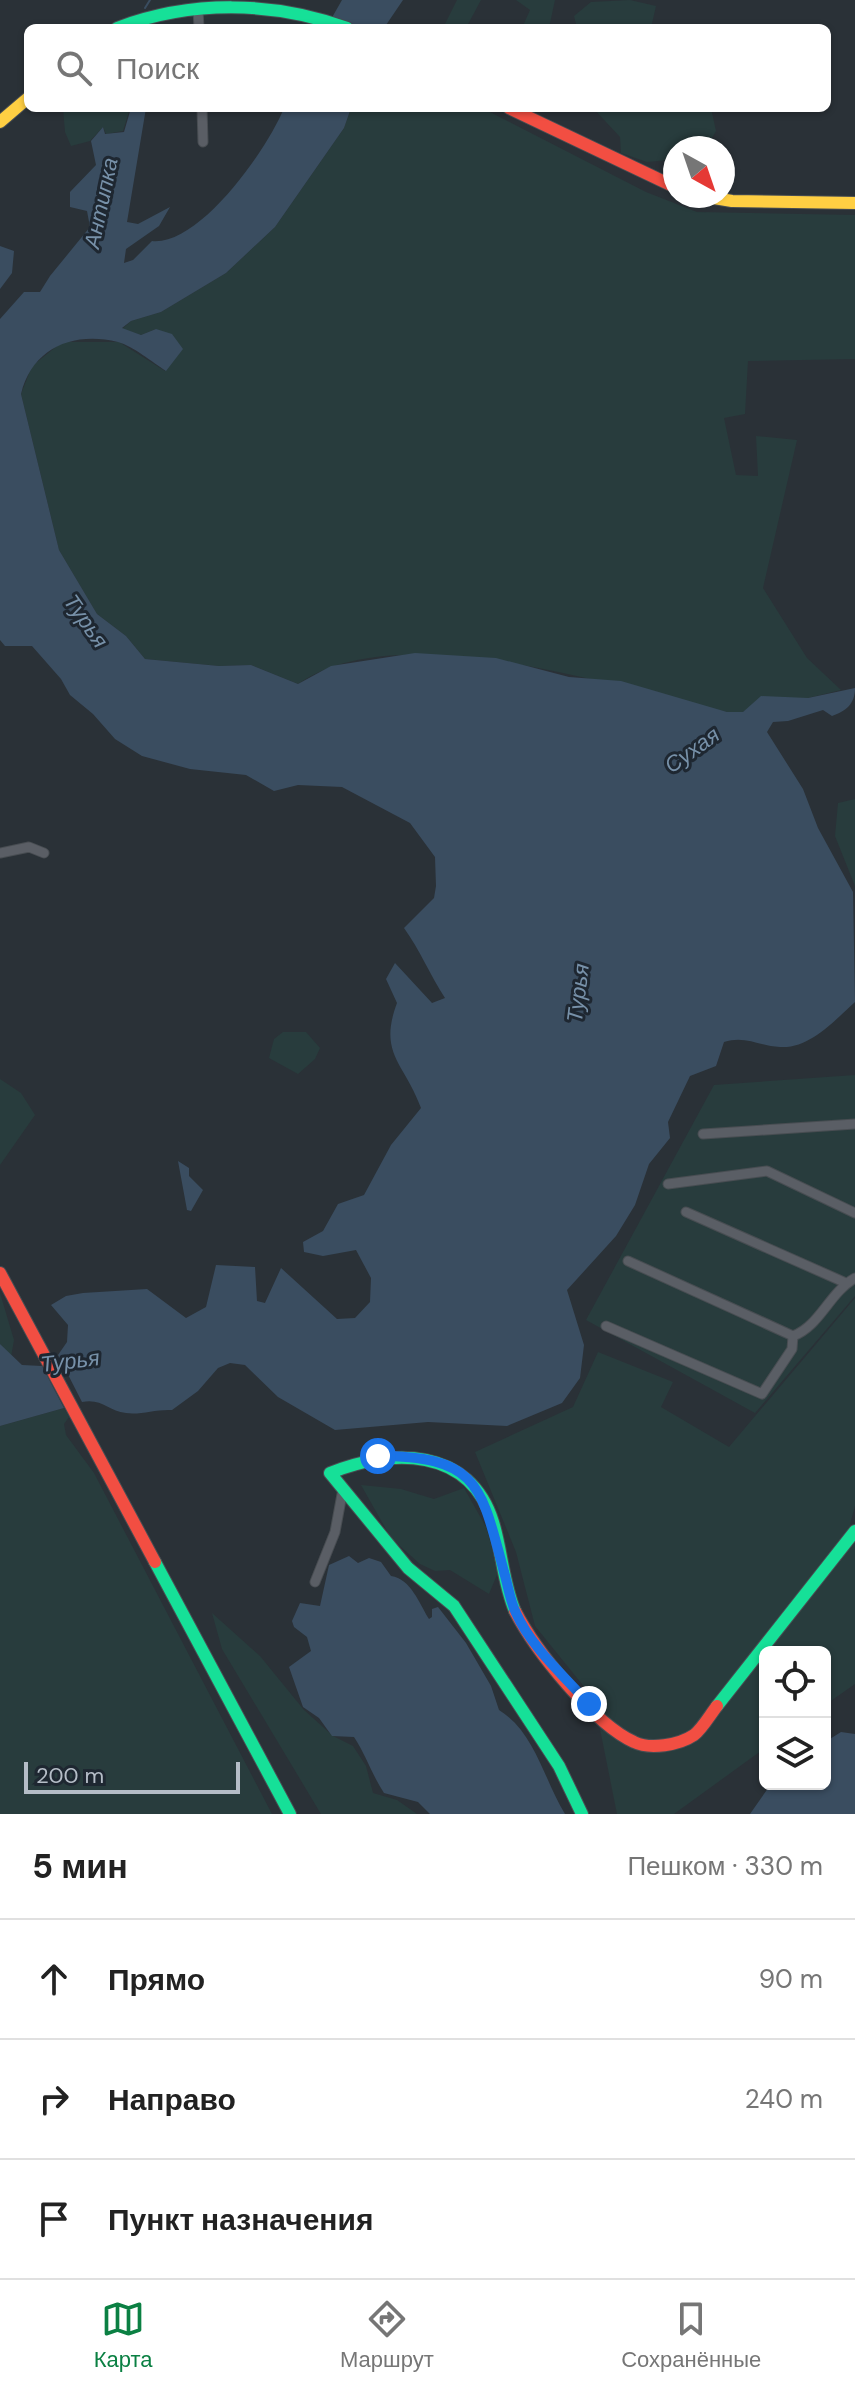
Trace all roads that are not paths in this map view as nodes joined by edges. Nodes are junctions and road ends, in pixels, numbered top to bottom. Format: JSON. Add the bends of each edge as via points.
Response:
{"nodes":[{"id":1,"x":269,"y":4,"type":"edge"},
{"id":2,"x":195,"y":6,"type":"edge"},
{"id":3,"x":127,"y":24,"type":"edge"},
{"id":4,"x":339,"y":24,"type":"edge"},
{"id":5,"x":24,"y":101,"type":"edge"},
{"id":6,"x":202,"y":112,"type":"edge"},
{"id":7,"x":517,"y":112,"type":"edge"},
{"id":8,"x":2,"y":116,"type":"edge"},
{"id":9,"x":203,"y":142,"type":"dead end"},
{"id":10,"x":663,"y":181,"type":"edge"},
{"id":11,"x":735,"y":201,"type":"edge"},
{"id":12,"x":855,"y":203,"type":"edge"},
{"id":13,"x":0,"y":853,"type":"edge"},
{"id":14,"x":44,"y":853,"type":"dead end"},
{"id":15,"x":855,"y":1124,"type":"edge"},
{"id":16,"x":703,"y":1134,"type":"dead end"},
{"id":17,"x":668,"y":1184,"type":"dead end"},
{"id":18,"x":686,"y":1212,"type":"dead end"},
{"id":19,"x":855,"y":1213,"type":"edge"},
{"id":20,"x":628,"y":1261,"type":"dead end"},
{"id":21,"x":0,"y":1273,"type":"edge"},
{"id":22,"x":851,"y":1280,"type":"edge"},
{"id":23,"x":606,"y":1326,"type":"dead end"},
{"id":24,"x":793,"y":1336,"type":"junction"},
{"id":25,"x":343,"y":1489,"type":"junction"},
{"id":26,"x":855,"y":1531,"type":"edge"},
{"id":27,"x":315,"y":1582,"type":"dead end"},
{"id":28,"x":290,"y":1814,"type":"edge"},
{"id":29,"x":582,"y":1814,"type":"edge"}],
"edges":[{"from":1,"to":2,"type":"main road"},
{"from":1,"to":4,"type":"main road"},
{"from":2,"to":3,"type":"main road"},
{"from":5,"to":8,"type":"main road"},
{"from":6,"to":9,"type":"street"},
{"from":7,"to":10,"type":"main road"},
{"from":11,"to":12,"type":"main road"},
{"from":13,"to":14,"type":"street","via":[[29,847]]},
{"from":15,"to":16,"type":"street"},
{"from":17,"to":19,"type":"street","via":[[767,1171]]},
{"from":18,"to":22,"type":"street"},
{"from":20,"to":24,"type":"street"},
{"from":21,"to":28,"type":"main road"},
{"from":22,"to":24,"type":"street","via":[[807,1331]]},
{"from":23,"to":24,"type":"street","via":[[762,1394],[792,1349]]},
{"from":25,"to":26,"type":"main road","via":[[330,1473],[378,1456],[419,1456],[453,1468],[473,1483],[489,1509],[521,1621],[617,1732],[636,1744],[655,1746],[694,1735]]},
{"from":25,"to":27,"type":"street","via":[[335,1532]]},
{"from":25,"to":29,"type":"main road","via":[[408,1568],[454,1606],[554,1759]]}]}
